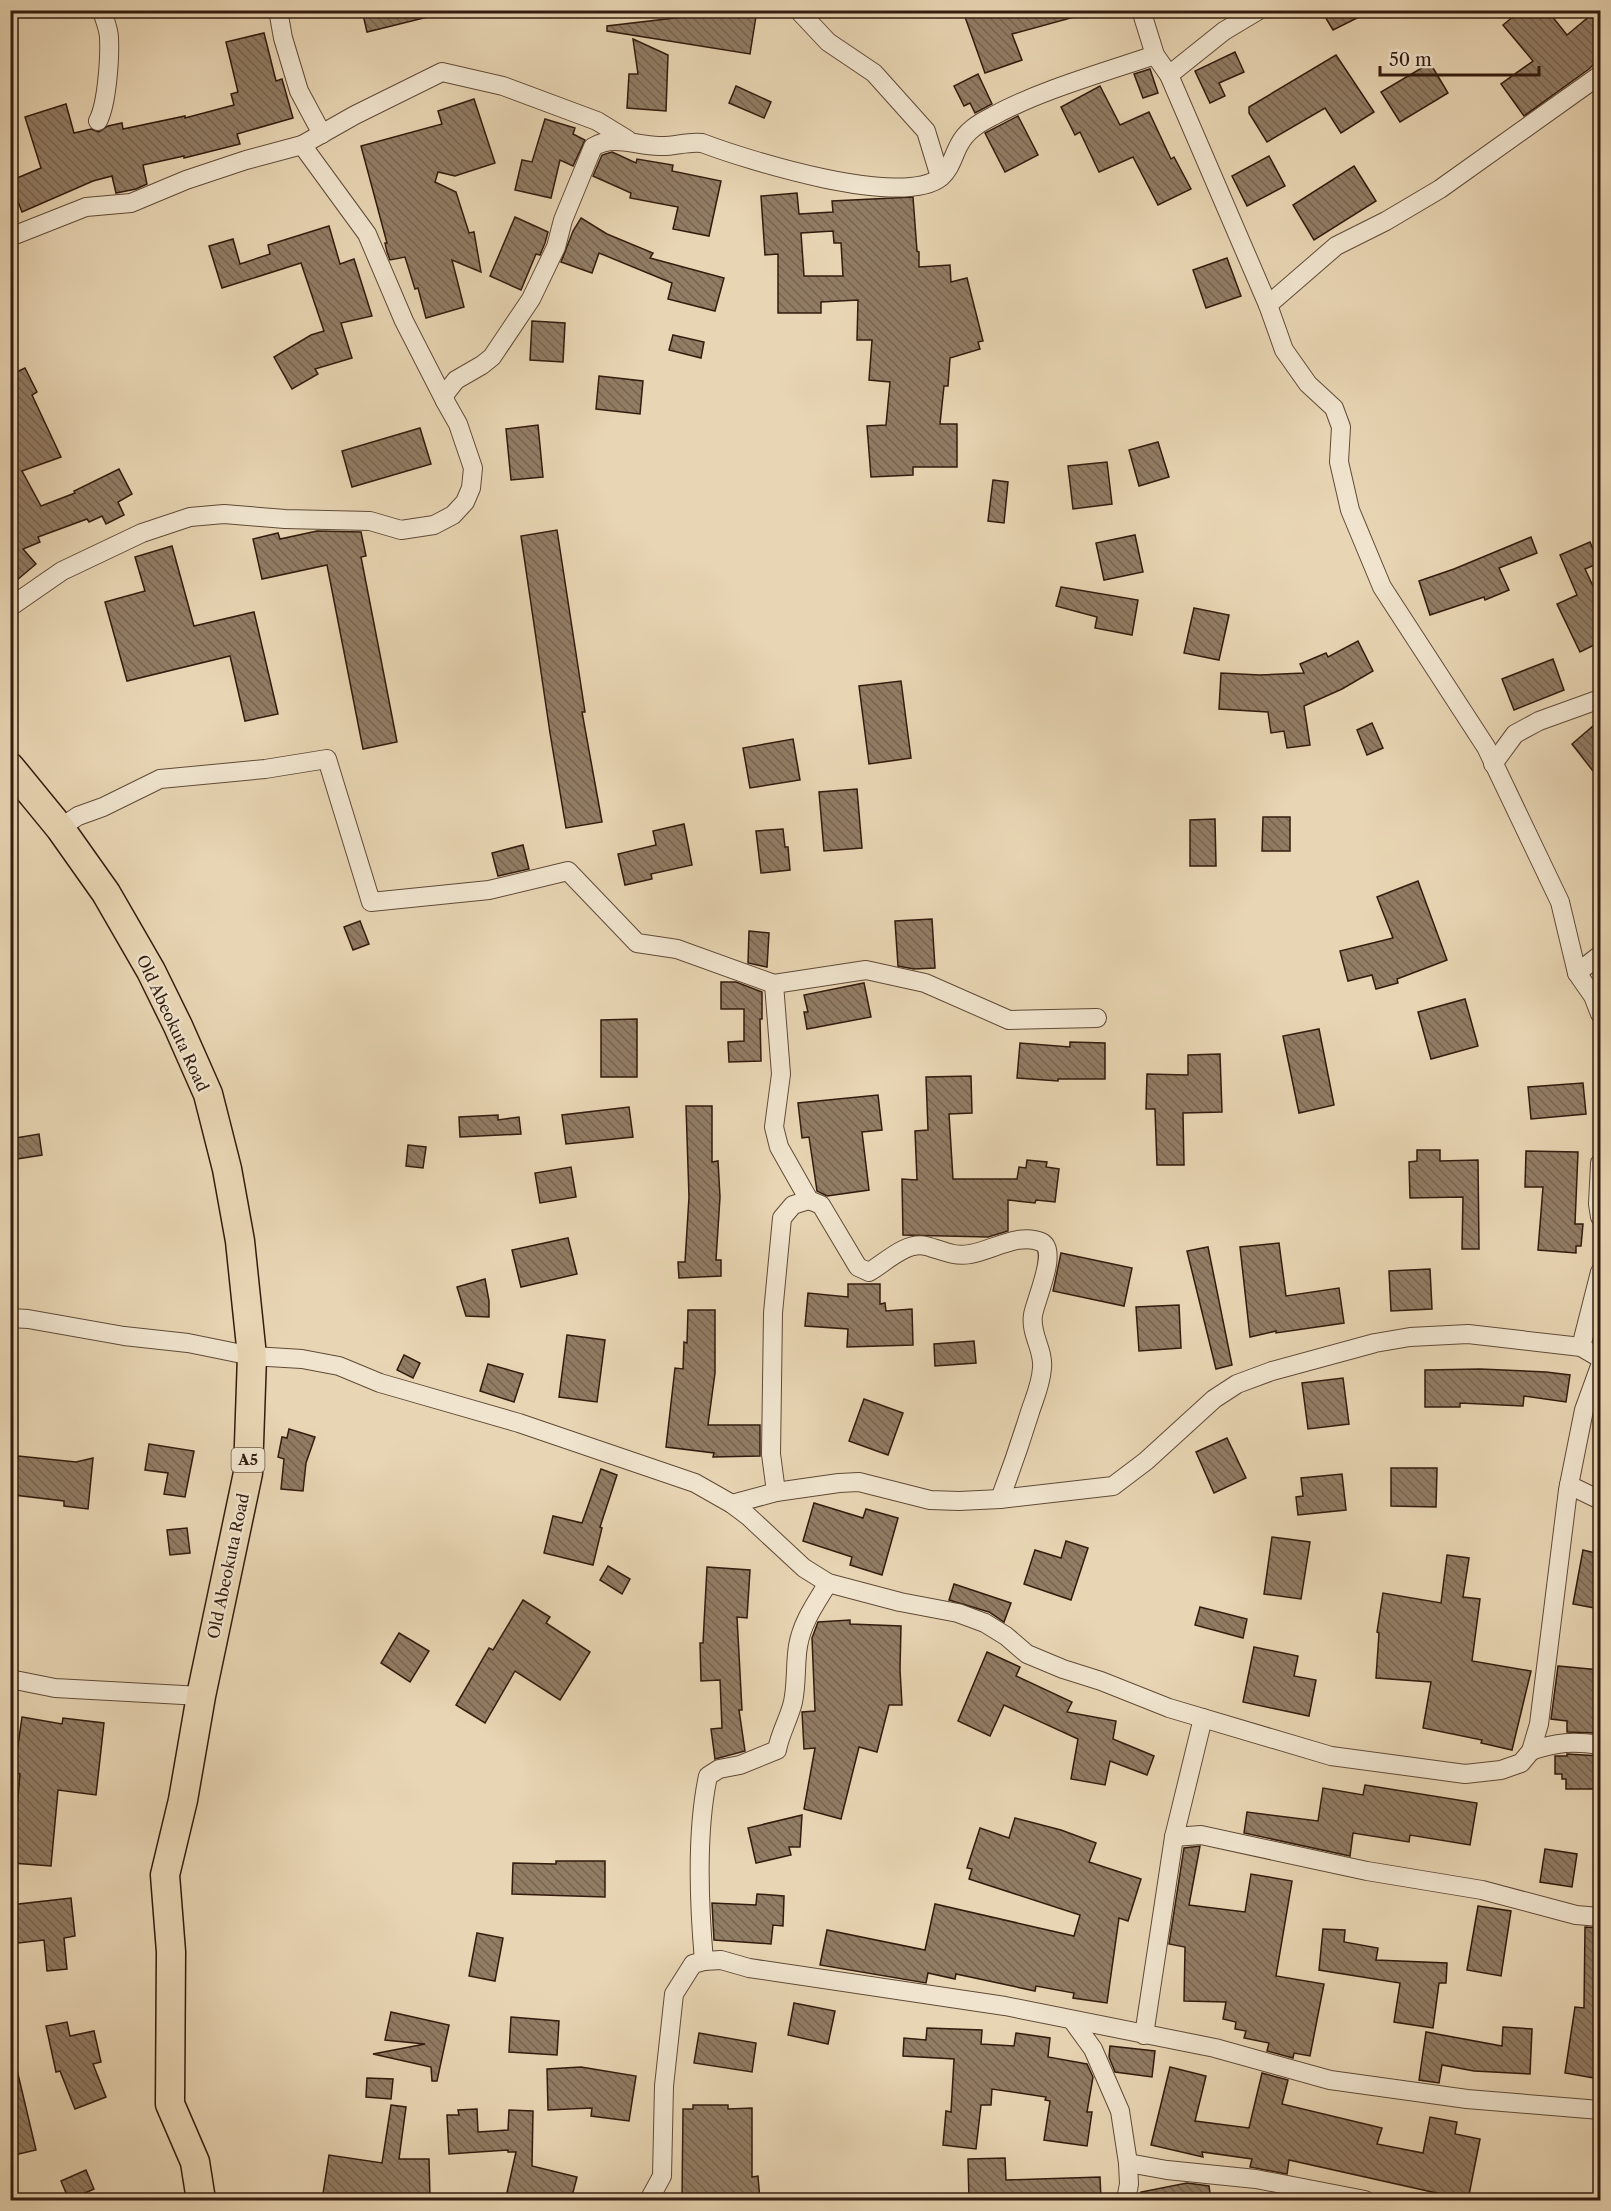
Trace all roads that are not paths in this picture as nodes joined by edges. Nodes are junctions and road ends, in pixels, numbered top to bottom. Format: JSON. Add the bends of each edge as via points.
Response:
{"nodes":[{"id":1,"x":102,"y":10,"type":"edge"},
{"id":2,"x":278,"y":10,"type":"edge"},
{"id":3,"x":798,"y":10,"type":"edge"},
{"id":4,"x":1141,"y":10,"type":"edge"},
{"id":5,"x":1259,"y":10,"type":"edge"},
{"id":6,"x":1155,"y":55,"type":"junction"},
{"id":7,"x":1169,"y":75,"type":"junction"},
{"id":8,"x":1600,"y":75,"type":"edge"},
{"id":9,"x":98,"y":122,"type":"dead end"},
{"id":10,"x":322,"y":134,"type":"junction"},
{"id":11,"x":632,"y":142,"type":"junction"},
{"id":12,"x":302,"y":145,"type":"junction"},
{"id":13,"x":940,"y":177,"type":"junction"},
{"id":14,"x":10,"y":237,"type":"edge"},
{"id":15,"x":1268,"y":305,"type":"junction"},
{"id":16,"x":445,"y":401,"type":"junction"},
{"id":17,"x":10,"y":607,"type":"edge"},
{"id":18,"x":1600,"y":699,"type":"edge"},
{"id":19,"x":1493,"y":764,"type":"junction"},
{"id":20,"x":10,"y":767,"type":"edge"},
{"id":21,"x":60,"y":828,"type":"junction"},
{"id":22,"x":1600,"y":955,"type":"edge"},
{"id":23,"x":1577,"y":973,"type":"junction"},
{"id":24,"x":774,"y":984,"type":"junction"},
{"id":25,"x":1600,"y":1014,"type":"edge"},
{"id":26,"x":1097,"y":1018,"type":"dead end"},
{"id":27,"x":1600,"y":1163,"type":"edge"},
{"id":28,"x":809,"y":1200,"type":"junction"},
{"id":29,"x":1600,"y":1217,"type":"edge"},
{"id":30,"x":1600,"y":1272,"type":"edge"},
{"id":31,"x":10,"y":1318,"type":"edge"},
{"id":32,"x":1581,"y":1347,"type":"junction"},
{"id":33,"x":252,"y":1356,"type":"junction"},
{"id":34,"x":1600,"y":1358,"type":"edge"},
{"id":35,"x":1600,"y":1366,"type":"edge"},
{"id":36,"x":1569,"y":1485,"type":"junction"},
{"id":37,"x":777,"y":1492,"type":"junction"},
{"id":38,"x":1000,"y":1499,"type":"junction"},
{"id":39,"x":1600,"y":1500,"type":"edge"},
{"id":40,"x":732,"y":1504,"type":"junction"},
{"id":41,"x":828,"y":1583,"type":"junction"},
{"id":42,"x":10,"y":1679,"type":"edge"},
{"id":43,"x":201,"y":1696,"type":"junction"},
{"id":44,"x":1203,"y":1718,"type":"junction"},
{"id":45,"x":1600,"y":1745,"type":"edge"},
{"id":46,"x":1531,"y":1751,"type":"junction"},
{"id":47,"x":1174,"y":1837,"type":"junction"},
{"id":48,"x":1600,"y":1917,"type":"edge"},
{"id":49,"x":704,"y":1960,"type":"junction"},
{"id":50,"x":1072,"y":2020,"type":"junction"},
{"id":51,"x":1144,"y":2035,"type":"junction"},
{"id":52,"x":1600,"y":2110,"type":"edge"},
{"id":53,"x":1128,"y":2163,"type":"junction"},
{"id":54,"x":201,"y":2200,"type":"edge"},
{"id":55,"x":649,"y":2200,"type":"edge"},
{"id":56,"x":1126,"y":2200,"type":"edge"},
{"id":57,"x":1365,"y":2200,"type":"edge"}],
"edges":[{"from":1,"to":9,"type":"street","via":[[109,36],[106,90]]},
{"from":2,"to":10,"type":"street","via":[[299,91]]},
{"from":3,"to":13,"type":"street","via":[[828,42],[874,73],[926,131]]},
{"from":4,"to":6,"type":"street"},
{"from":5,"to":7,"type":"street","via":[[1224,31]]},
{"from":6,"to":7,"type":"street"},
{"from":6,"to":13,"type":"street","via":[[1048,93],[970,129]]},
{"from":7,"to":15,"type":"street"},
{"from":8,"to":15,"type":"street","via":[[1440,189],[1336,246]]},
{"from":10,"to":11,"type":"street","via":[[442,72],[503,86],[597,121]]},
{"from":10,"to":12,"type":"street"},
{"from":11,"to":13,"type":"street","via":[[659,146],[692,141],[824,179],[881,188],[918,185]]},
{"from":11,"to":16,"type":"street","via":[[607,141],[593,147],[556,247],[531,298],[492,357],[456,380],[445,394]]},
{"from":12,"to":14,"type":"street","via":[[196,176],[131,203],[86,207]]},
{"from":12,"to":16,"type":"street","via":[[367,234],[404,321]]},
{"from":15,"to":19,"type":"street","via":[[1284,350],[1308,384],[1334,408],[1341,427],[1339,462],[1350,510],[1382,587],[1465,713]]},
{"from":16,"to":17,"type":"street","via":[[458,424],[473,468],[465,502],[453,515],[435,525],[401,530],[370,521],[224,514],[190,517],[142,533],[62,571]]},
{"from":18,"to":19,"type":"street","via":[[1515,734]]},
{"from":19,"to":23,"type":"street","via":[[1560,902]]},
{"from":20,"to":21,"type":"highway","name":"Old Abeokuta Road","number":"A5"},
{"from":21,"to":24,"type":"street","via":[[160,779],[327,759],[371,902],[489,891],[568,871],[637,942],[677,949]]},
{"from":21,"to":33,"type":"highway","name":"Old Abeokuta Road","number":"A5","via":[[106,893],[151,971],[208,1094],[240,1241]]},
{"from":22,"to":23,"type":"street"},
{"from":23,"to":25,"type":"street"},
{"from":24,"to":26,"type":"street","via":[[866,970],[925,983],[1009,1020]]},
{"from":24,"to":28,"type":"street","via":[[781,1074],[774,1127],[779,1147]]},
{"from":27,"to":29,"type":"street"},
{"from":28,"to":37,"type":"street","via":[[793,1205],[782,1218],[773,1324],[771,1454]]},
{"from":28,"to":38,"type":"street","via":[[821,1205],[858,1267],[869,1272],[910,1247],[924,1245],[958,1256],[1016,1240],[1041,1242],[1045,1246],[1045,1275],[1032,1317],[1043,1358],[1041,1380]]},
{"from":30,"to":32,"type":"street"},
{"from":31,"to":33,"type":"street"},
{"from":32,"to":34,"type":"street"},
{"from":32,"to":38,"type":"street","via":[[1468,1334],[1375,1343],[1237,1384],[1113,1485]]},
{"from":33,"to":40,"type":"street","via":[[339,1366],[380,1383],[519,1423],[695,1483]]},
{"from":33,"to":43,"type":"highway","name":"Old Abeokuta Road","number":"A5","via":[[248,1473]]},
{"from":35,"to":36,"type":"street","via":[[1584,1410]]},
{"from":36,"to":39,"type":"street"},
{"from":36,"to":46,"type":"street","via":[[1539,1724]]},
{"from":37,"to":38,"type":"street","via":[[859,1482],[930,1500]]},
{"from":37,"to":40,"type":"street"},
{"from":40,"to":41,"type":"street","via":[[804,1568]]},
{"from":41,"to":44,"type":"street","via":[[967,1616],[1006,1636],[1027,1654]]},
{"from":41,"to":49,"type":"street","via":[[805,1621],[798,1646],[793,1702],[777,1750],[708,1776],[704,1791],[700,1908]]},
{"from":42,"to":43,"type":"street","via":[[55,1688]]},
{"from":43,"to":54,"type":"highway","name":"Old Abeokuta Road","number":"A5","via":[[165,1875],[171,1952],[170,2104],[195,2162]]},
{"from":44,"to":46,"type":"street","via":[[1331,1756],[1465,1774],[1502,1770],[1521,1763]]},
{"from":44,"to":47,"type":"street"},
{"from":45,"to":46,"type":"street","via":[[1563,1742]]},
{"from":47,"to":48,"type":"street","via":[[1201,1834]]},
{"from":47,"to":51,"type":"street"},
{"from":49,"to":50,"type":"street","via":[[1005,2006]]},
{"from":49,"to":55,"type":"street","via":[[693,1964],[674,1994],[664,2086],[662,2176]]},
{"from":50,"to":51,"type":"street"},
{"from":50,"to":53,"type":"street","via":[[1093,2049],[1120,2111]]},
{"from":51,"to":52,"type":"street","via":[[1215,2048],[1330,2080],[1467,2099]]},
{"from":53,"to":56,"type":"street"},
{"from":53,"to":57,"type":"street","via":[[1256,2178]]}]}
